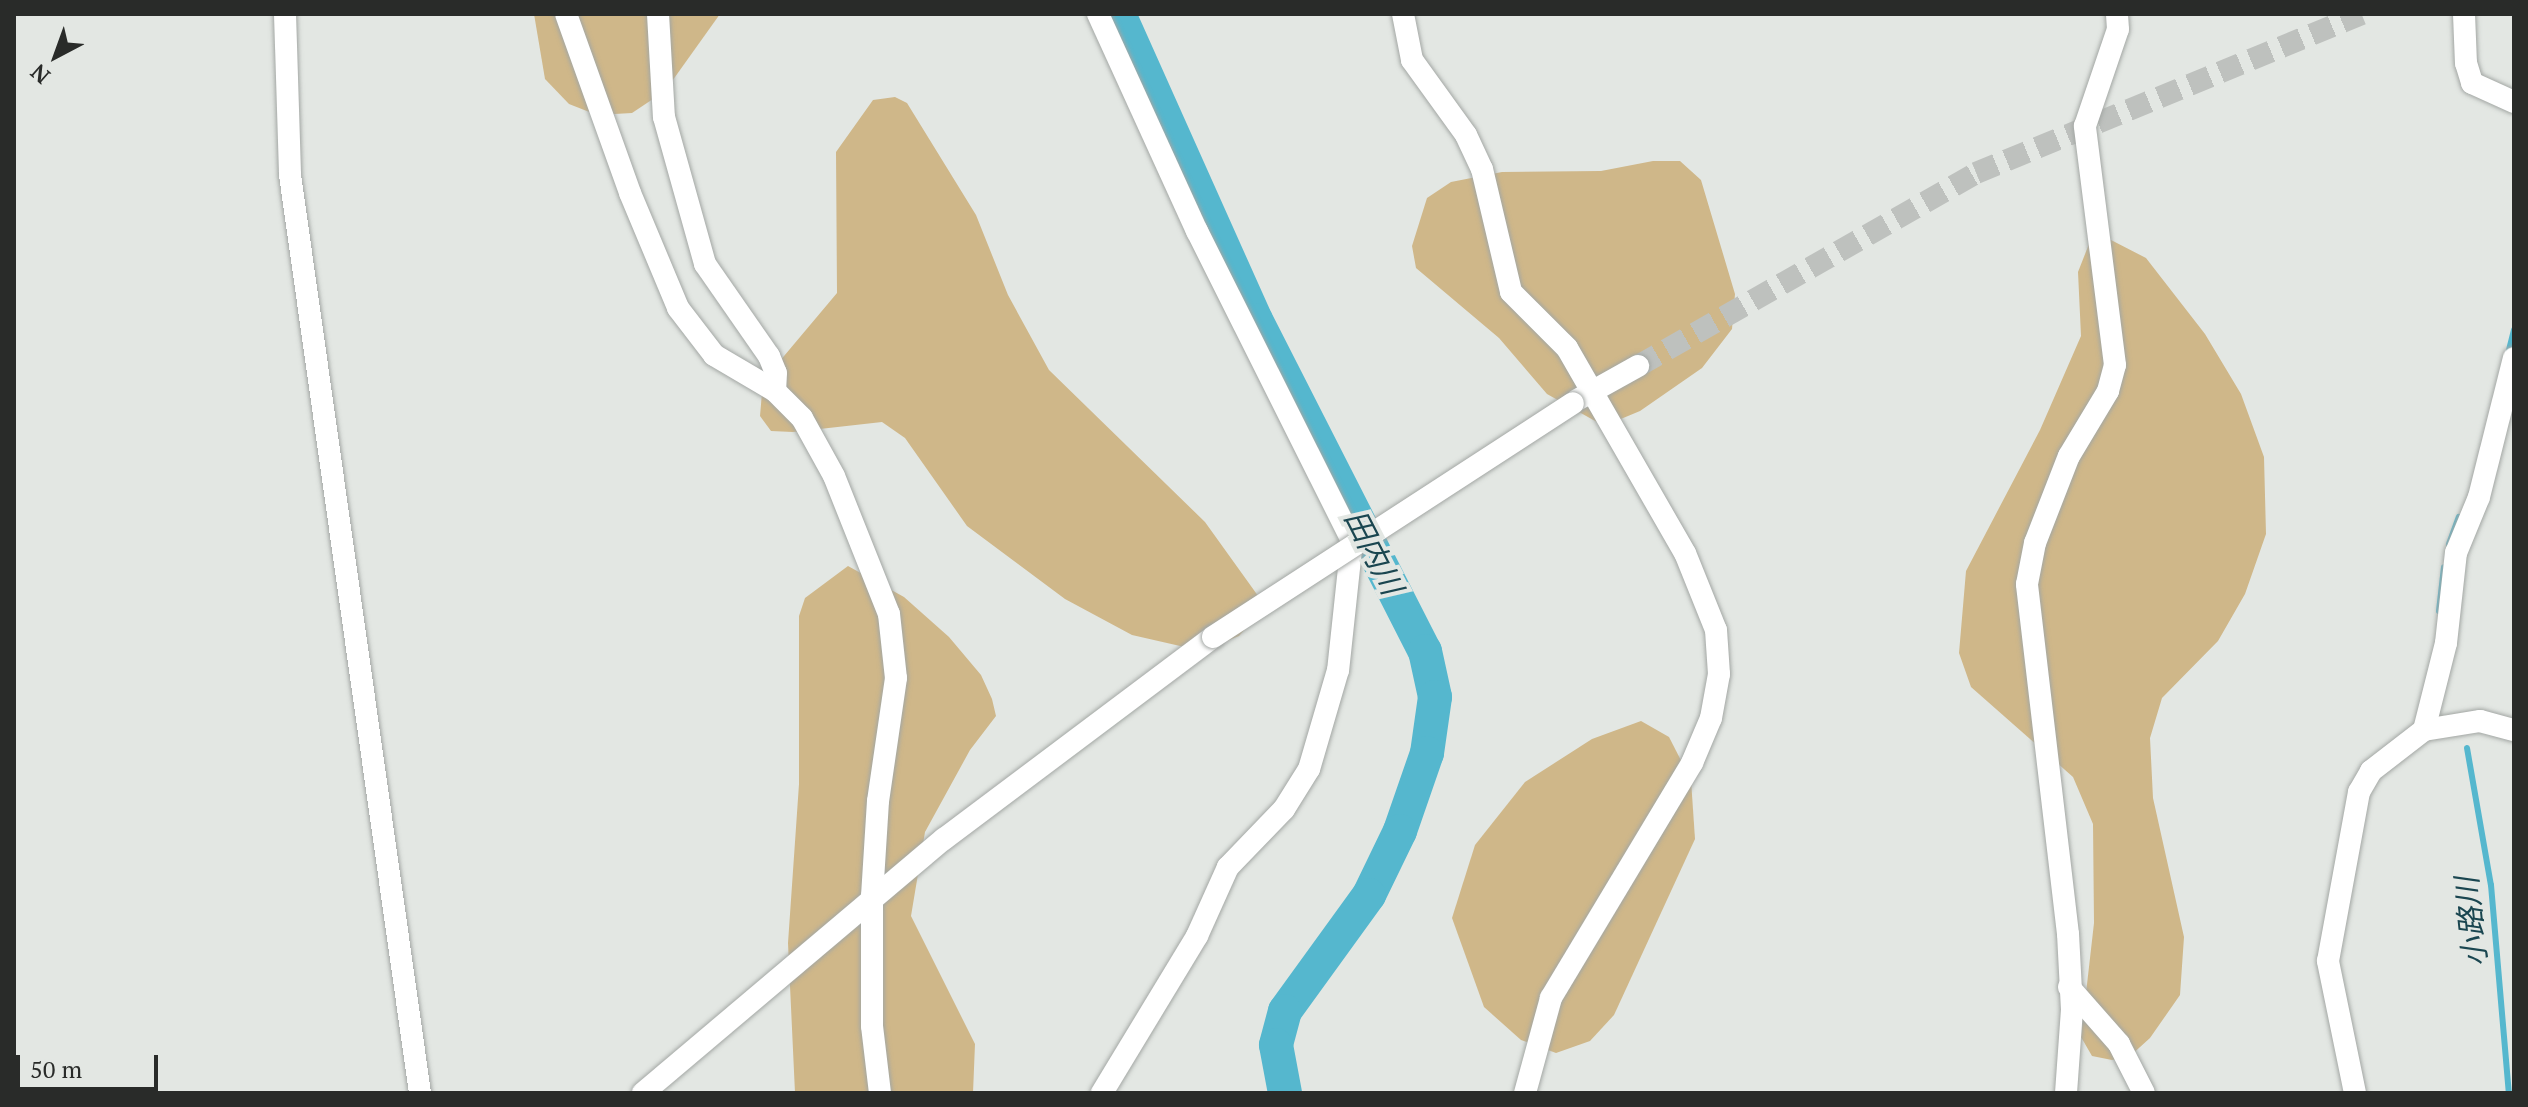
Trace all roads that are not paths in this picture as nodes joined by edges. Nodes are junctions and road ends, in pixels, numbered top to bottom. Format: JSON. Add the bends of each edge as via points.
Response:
{"nodes":[{"id":1,"x":285,"y":14,"type":"edge"},
{"id":2,"x":566,"y":14,"type":"edge"},
{"id":3,"x":658,"y":14,"type":"edge"},
{"id":4,"x":1098,"y":14,"type":"edge"},
{"id":5,"x":1403,"y":14,"type":"edge"},
{"id":6,"x":2117,"y":14,"type":"edge"},
{"id":7,"x":2464,"y":14,"type":"edge"},
{"id":8,"x":2514,"y":102,"type":"edge"},
{"id":9,"x":2514,"y":358,"type":"edge"},
{"id":10,"x":1638,"y":366,"type":"tunnel mouth"},
{"id":11,"x":775,"y":391,"type":"junction"},
{"id":12,"x":1581,"y":398,"type":"junction"},
{"id":13,"x":2424,"y":730,"type":"junction"},
{"id":14,"x":2514,"y":730,"type":"edge"},
{"id":15,"x":872,"y":896,"type":"junction"},
{"id":16,"x":2069,"y":987,"type":"junction"},
{"id":17,"x":420,"y":1093,"type":"edge"},
{"id":18,"x":643,"y":1093,"type":"edge"},
{"id":19,"x":880,"y":1093,"type":"edge"},
{"id":20,"x":1102,"y":1093,"type":"edge"},
{"id":21,"x":1525,"y":1093,"type":"edge"},
{"id":22,"x":2066,"y":1093,"type":"edge"},
{"id":23,"x":2144,"y":1093,"type":"edge"},
{"id":24,"x":2355,"y":1093,"type":"edge"}],
"edges":[{"from":1,"to":17,"type":"street","via":[[290,175]]},
{"from":2,"to":11,"type":"street","via":[[678,308],[714,355]]},
{"from":3,"to":11,"type":"street","via":[[664,117],[705,264],[769,356],[776,373]]},
{"from":4,"to":20,"type":"street","via":[[1197,231],[1352,540],[1338,670],[1309,769],[1284,809],[1228,867],[1197,936]]},
{"from":5,"to":12,"type":"street","via":[[1412,60],[1466,135],[1482,169],[1511,292],[1567,348]]},
{"from":6,"to":16,"type":"street","via":[[2118,29],[2085,126],[2115,365],[2108,391],[2058,485],[2035,543],[2027,584],[2042,683]]},
{"from":7,"to":8,"type":"street","via":[[2472,83]]},
{"from":9,"to":13,"type":"street","via":[[2479,497],[2456,553],[2446,643]]},
{"from":10,"to":12,"type":"street"},
{"from":11,"to":15,"type":"street","via":[[802,418],[834,476],[889,614],[896,678],[878,801]]},
{"from":12,"to":15,"type":"street","bridge":true,"via":[[1213,637]]},
{"from":12,"to":21,"type":"street","via":[[1703,591],[1716,630],[1719,674],[1711,718],[1692,763],[1551,998]]},
{"from":13,"to":14,"type":"street","via":[[2480,721]]},
{"from":13,"to":24,"type":"street","via":[[2371,771],[2359,792],[2329,941],[2330,976]]},
{"from":15,"to":18,"type":"street"},
{"from":15,"to":19,"type":"street","via":[[872,1026]]},
{"from":16,"to":22,"type":"street","via":[[2071,1058]]},
{"from":16,"to":23,"type":"street","via":[[2119,1044]]}]}
